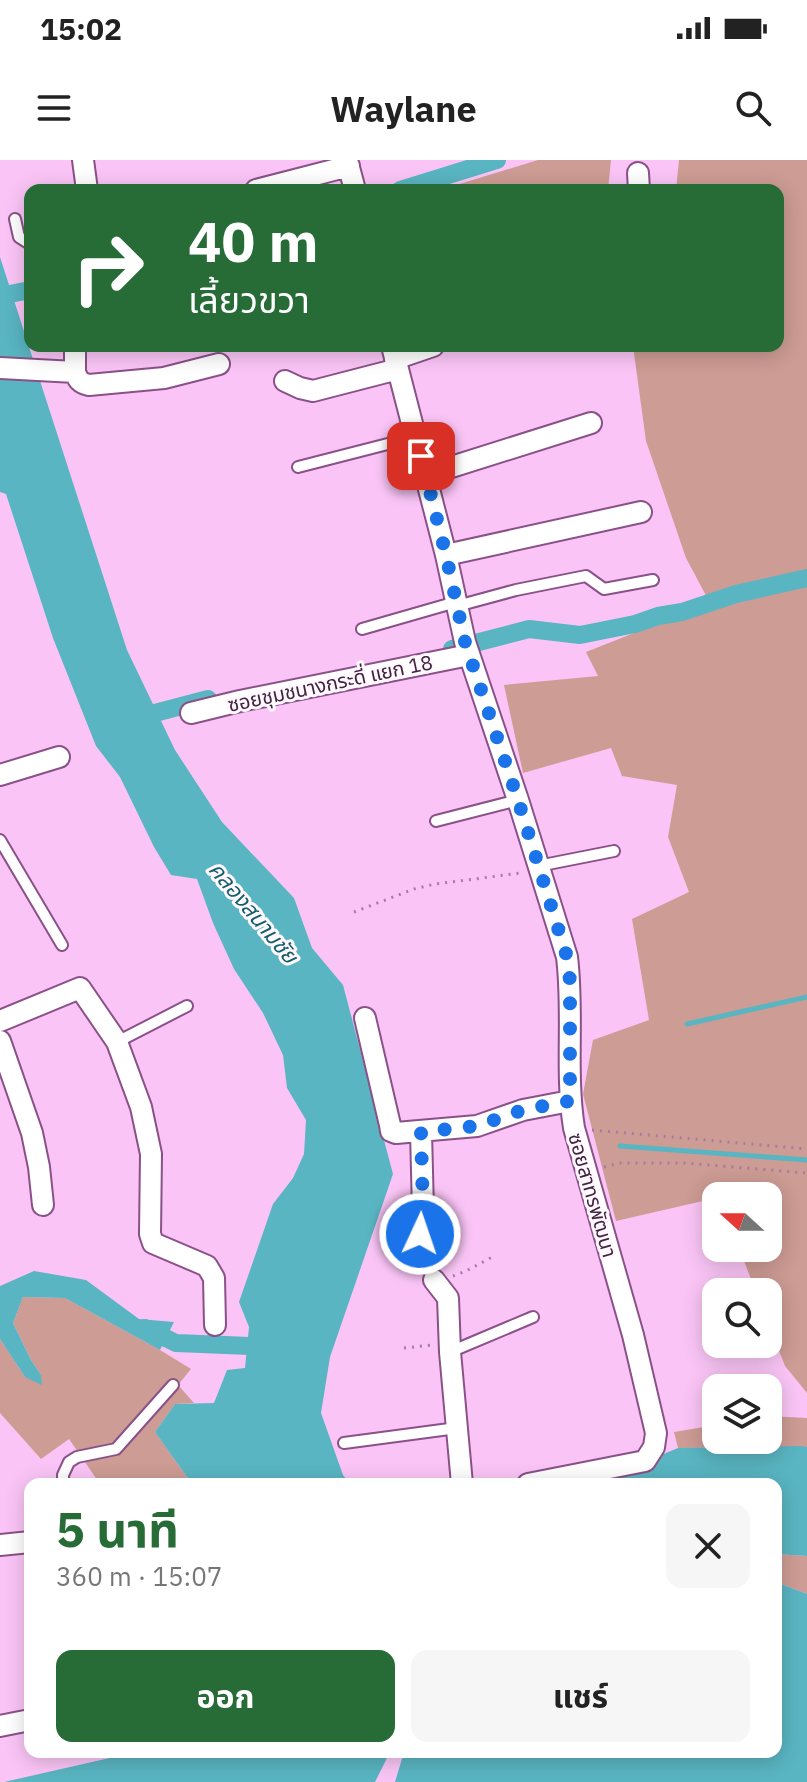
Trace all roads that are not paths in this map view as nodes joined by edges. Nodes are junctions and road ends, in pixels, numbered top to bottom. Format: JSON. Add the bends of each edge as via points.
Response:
{"nodes":[{"id":1,"x":83,"y":160,"type":"edge"},
{"id":2,"x":348,"y":163,"type":"edge"},
{"id":3,"x":86,"y":184,"type":"edge"},
{"id":4,"x":276,"y":184,"type":"edge"},
{"id":5,"x":353,"y":184,"type":"edge"},
{"id":6,"x":15,"y":219,"type":"dead end"},
{"id":7,"x":24,"y":240,"type":"edge"},
{"id":8,"x":75,"y":352,"type":"edge"},
{"id":9,"x":395,"y":358,"type":"edge"},
{"id":10,"x":219,"y":364,"type":"dead end"},
{"id":11,"x":0,"y":368,"type":"edge"},
{"id":12,"x":75,"y":372,"type":"junction"},
{"id":13,"x":285,"y":381,"type":"dead end"},
{"id":14,"x":591,"y":423,"type":"dead end"},
{"id":15,"x":415,"y":437,"type":"junction"},
{"id":16,"x":298,"y":467,"type":"dead end"},
{"id":17,"x":426,"y":475,"type":"junction"},
{"id":18,"x":641,"y":512,"type":"dead end"},
{"id":19,"x":446,"y":555,"type":"junction"},
{"id":20,"x":653,"y":580,"type":"dead end"},
{"id":21,"x":457,"y":604,"type":"junction"},
{"id":22,"x":362,"y":629,"type":"dead end"},
{"id":23,"x":467,"y":649,"type":"junction"},
{"id":24,"x":191,"y":713,"type":"dead end"},
{"id":25,"x":59,"y":757,"type":"dead end"},
{"id":26,"x":0,"y":775,"type":"edge"},
{"id":27,"x":518,"y":800,"type":"junction"},
{"id":28,"x":436,"y":821,"type":"dead end"},
{"id":29,"x":0,"y":840,"type":"edge"},
{"id":30,"x":614,"y":851,"type":"dead end"},
{"id":31,"x":539,"y":869,"type":"junction"},
{"id":32,"x":62,"y":945,"type":"dead end"},
{"id":33,"x":187,"y":1006,"type":"dead end"},
{"id":34,"x":365,"y":1018,"type":"dead end"},
{"id":35,"x":0,"y":1021,"type":"edge"},
{"id":36,"x":0,"y":1041,"type":"edge"},
{"id":37,"x":117,"y":1042,"type":"junction"},
{"id":38,"x":570,"y":1101,"type":"junction"},
{"id":39,"x":421,"y":1132,"type":"junction"},
{"id":40,"x":43,"y":1205,"type":"dead end"},
{"id":41,"x":420,"y":1234,"type":"dead end"},
{"id":42,"x":434,"y":1280,"type":"road end"},
{"id":43,"x":533,"y":1317,"type":"dead end"},
{"id":44,"x":215,"y":1325,"type":"dead end"},
{"id":45,"x":450,"y":1347,"type":"junction"},
{"id":46,"x":173,"y":1385,"type":"dead end"},
{"id":47,"x":457,"y":1428,"type":"junction"},
{"id":48,"x":344,"y":1443,"type":"dead end"},
{"id":49,"x":63,"y":1478,"type":"edge"},
{"id":50,"x":461,"y":1478,"type":"edge"},
{"id":51,"x":559,"y":1478,"type":"edge"},
{"id":52,"x":24,"y":1543,"type":"edge"},
{"id":53,"x":0,"y":1545,"type":"edge"},
{"id":54,"x":24,"y":1721,"type":"edge"},
{"id":55,"x":0,"y":1726,"type":"edge"}],
"edges":[{"from":1,"to":3,"type":"street"},
{"from":2,"to":4,"type":"street"},
{"from":2,"to":5,"type":"street"},
{"from":6,"to":7,"type":"lane"},
{"from":8,"to":12,"type":"street"},
{"from":9,"to":13,"type":"street","via":[[313,391]]},
{"from":9,"to":15,"type":"street","name":"ซอยสาทรพัฒนา"},
{"from":10,"to":12,"type":"street","via":[[164,378],[89,385],[82,384]]},
{"from":11,"to":12,"type":"street"},
{"from":14,"to":17,"type":"street"},
{"from":15,"to":16,"type":"lane"},
{"from":15,"to":17,"type":"street","name":"ซอยสาทรพัฒนา"},
{"from":17,"to":19,"type":"street","name":"ซอยสาทรพัฒนา"},
{"from":18,"to":19,"type":"street"},
{"from":19,"to":21,"type":"street","name":"ซอยสาทรพัฒนา"},
{"from":20,"to":21,"type":"lane","via":[[604,589],[586,576]]},
{"from":21,"to":22,"type":"lane"},
{"from":21,"to":23,"type":"street","name":"ซอยสาทรพัฒนา"},
{"from":23,"to":24,"type":"street","name":"ซอยชุมชนางกระดี่ แยก 18"},
{"from":23,"to":27,"type":"street","name":"ซอยสาทรพัฒนา"},
{"from":25,"to":26,"type":"street"},
{"from":27,"to":28,"type":"lane"},
{"from":27,"to":31,"type":"street","name":"ซอยสาทรพัฒนา"},
{"from":29,"to":32,"type":"lane"},
{"from":30,"to":31,"type":"lane"},
{"from":31,"to":38,"type":"street","name":"ซอยสาทรพัฒนา","via":[[567,957]]},
{"from":33,"to":37,"type":"lane"},
{"from":34,"to":39,"type":"street","via":[[391,1131]]},
{"from":35,"to":37,"type":"street","via":[[80,988]]},
{"from":36,"to":40,"type":"street","via":[[32,1133]]},
{"from":37,"to":44,"type":"street","via":[[141,1107],[151,1154],[153,1243],[207,1266],[214,1278]]},
{"from":38,"to":39,"type":"street","via":[[477,1126]]},
{"from":38,"to":51,"type":"street","name":"ซอยสาทรพัฒนา","via":[[656,1433],[645,1461]]},
{"from":39,"to":41,"type":"street"},
{"from":42,"to":45,"type":"street","via":[[448,1298]]},
{"from":43,"to":45,"type":"lane"},
{"from":45,"to":47,"type":"street"},
{"from":46,"to":49,"type":"lane","via":[[116,1449],[77,1457]]},
{"from":47,"to":48,"type":"lane"},
{"from":47,"to":50,"type":"street"},
{"from":52,"to":53,"type":"street"},
{"from":54,"to":55,"type":"street"}]}
